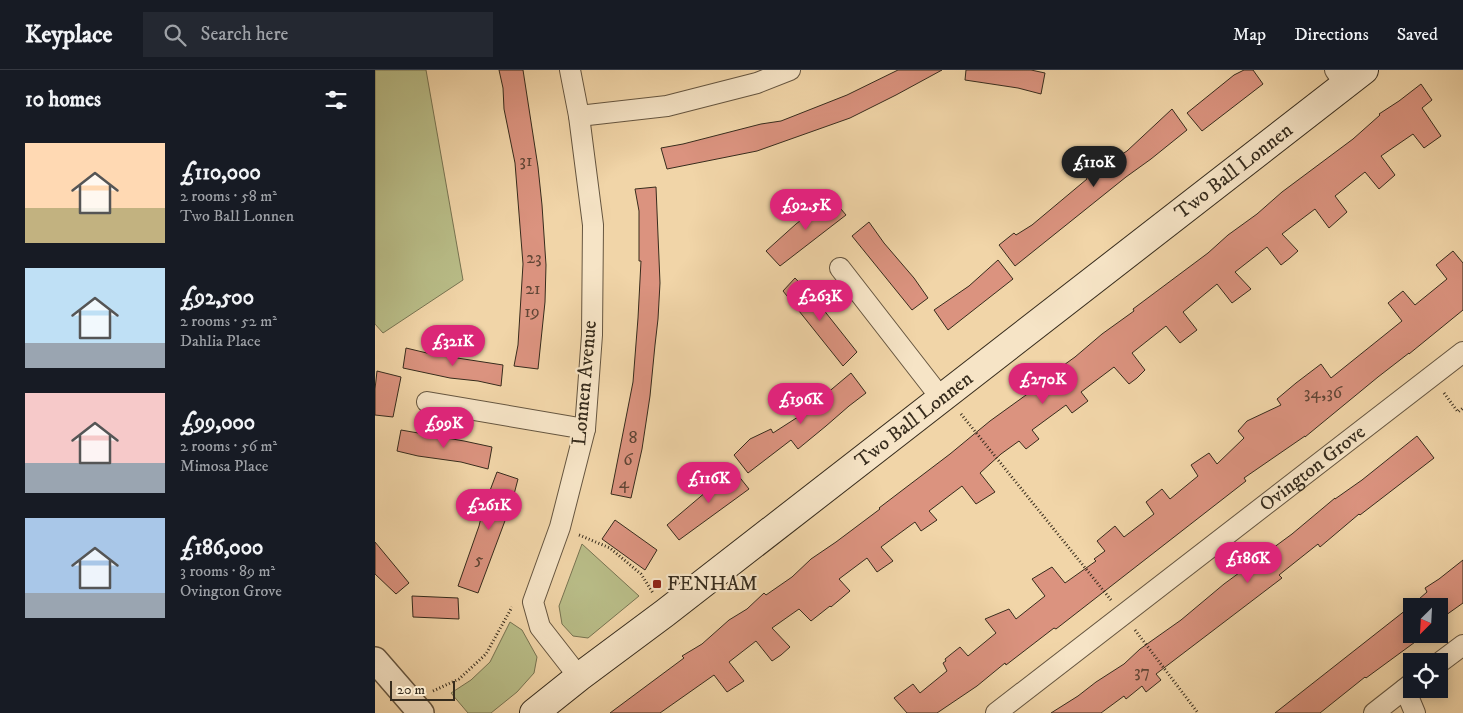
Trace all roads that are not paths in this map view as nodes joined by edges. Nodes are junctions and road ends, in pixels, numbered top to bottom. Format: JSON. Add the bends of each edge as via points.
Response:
{"nodes":[{"id":1,"x":570,"y":70,"type":"edge"},
{"id":2,"x":790,"y":70,"type":"edge"},
{"id":3,"x":1348,"y":75,"type":"edge"},
{"id":4,"x":579,"y":116,"type":"junction"},
{"id":5,"x":840,"y":268,"type":"dead end"},
{"id":6,"x":1463,"y":352,"type":"edge"},
{"id":7,"x":943,"y":396,"type":"junction"},
{"id":8,"x":427,"y":402,"type":"dead end"},
{"id":9,"x":585,"y":429,"type":"junction"},
{"id":10,"x":1463,"y":645,"type":"edge"},
{"id":11,"x":1448,"y":656,"type":"edge"},
{"id":12,"x":375,"y":660,"type":"edge"},
{"id":13,"x":579,"y":677,"type":"junction"},
{"id":14,"x":1403,"y":690,"type":"edge"},
{"id":15,"x":1411,"y":698,"type":"edge"},
{"id":16,"x":416,"y":707,"type":"edge"},
{"id":17,"x":534,"y":713,"type":"edge"},
{"id":18,"x":996,"y":713,"type":"edge"},
{"id":19,"x":1374,"y":713,"type":"edge"},
{"id":20,"x":1415,"y":713,"type":"edge"}],
"edges":[{"from":1,"to":4,"type":"street","name":"Lonnen Avenue"},
{"from":2,"to":4,"type":"street","via":[[757,83],[667,106]]},
{"from":3,"to":7,"type":"main road","name":"Two Ball Lonnen"},
{"from":4,"to":9,"type":"street","name":"Lonnen Avenue","via":[[593,226],[592,335]]},
{"from":5,"to":7,"type":"street"},
{"from":6,"to":18,"type":"street","name":"Ovington Grove"},
{"from":7,"to":13,"type":"main road","name":"Two Ball Lonnen"},
{"from":8,"to":9,"type":"street"},
{"from":9,"to":13,"type":"street","name":"Lonnen Avenue","via":[[560,527],[533,602],[540,626]]},
{"from":10,"to":11,"type":"street"},
{"from":12,"to":16,"type":"street"},
{"from":13,"to":17,"type":"main road","name":"Two Ball Lonnen"},
{"from":14,"to":19,"type":"street"},
{"from":15,"to":20,"type":"street"}]}
